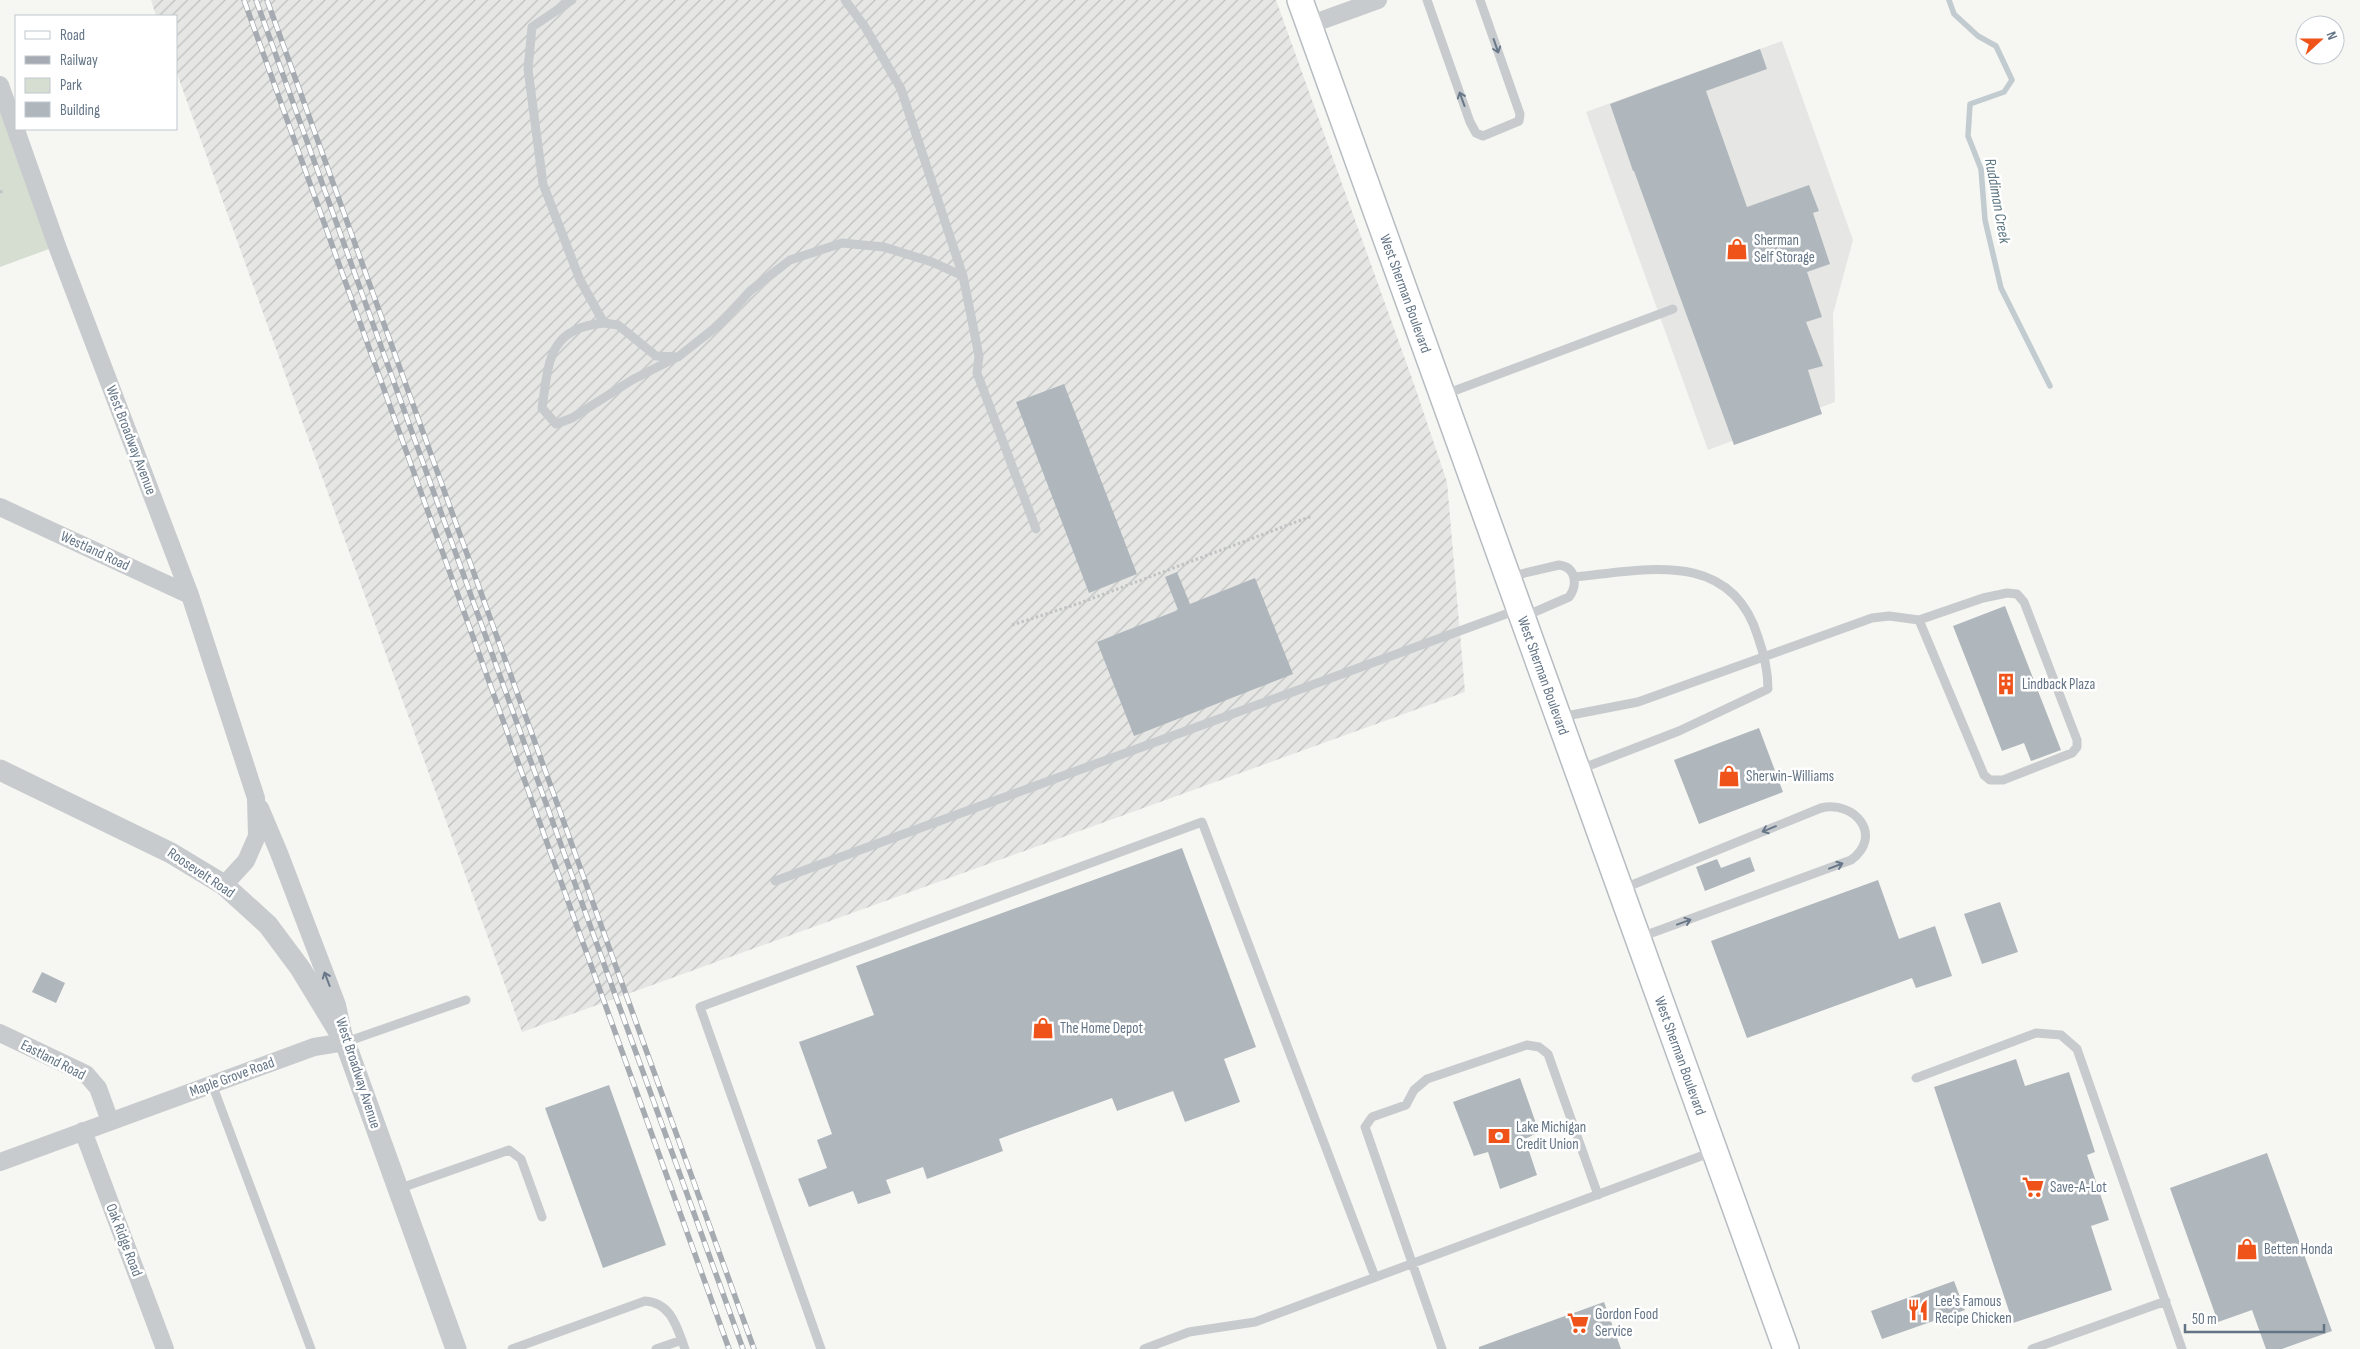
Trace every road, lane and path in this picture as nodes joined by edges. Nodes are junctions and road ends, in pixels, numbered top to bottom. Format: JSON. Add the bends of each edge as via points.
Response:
{"nodes":[{"id":1,"x":572,"y":0,"type":"edge"},
{"id":2,"x":845,"y":0,"type":"edge"},
{"id":3,"x":1300,"y":0,"type":"edge"},
{"id":4,"x":1378,"y":0,"type":"edge"},
{"id":5,"x":1427,"y":0,"type":"edge"},
{"id":6,"x":1480,"y":0,"type":"edge"},
{"id":7,"x":1309,"y":25,"type":"junction"},
{"id":8,"x":0,"y":85,"type":"edge"},
{"id":9,"x":15,"y":127,"type":"edge"},
{"id":10,"x":16,"y":130,"type":"edge"},
{"id":11,"x":0,"y":192,"type":"edge"},
{"id":12,"x":5,"y":192,"type":"dead end"},
{"id":13,"x":963,"y":276,"type":"junction"},
{"id":14,"x":1673,"y":309,"type":"dead end"},
{"id":15,"x":604,"y":323,"type":"junction"},
{"id":16,"x":678,"y":357,"type":"junction"},
{"id":17,"x":1442,"y":395,"type":"junction"},
{"id":18,"x":0,"y":508,"type":"edge"},
{"id":19,"x":1312,"y":516,"type":"dead end"},
{"id":20,"x":1036,"y":529,"type":"dead end"},
{"id":21,"x":1508,"y":577,"type":"junction"},
{"id":22,"x":1574,"y":577,"type":"junction"},
{"id":23,"x":190,"y":595,"type":"junction"},
{"id":24,"x":1521,"y":613,"type":"junction"},
{"id":25,"x":1919,"y":620,"type":"junction"},
{"id":26,"x":1012,"y":625,"type":"dead end"},
{"id":27,"x":1764,"y":657,"type":"junction"},
{"id":28,"x":1558,"y":717,"type":"junction"},
{"id":29,"x":0,"y":770,"type":"edge"},
{"id":30,"x":1578,"y":771,"type":"junction"},
{"id":31,"x":256,"y":798,"type":"junction"},
{"id":32,"x":774,"y":881,"type":"dead end"},
{"id":33,"x":224,"y":885,"type":"junction"},
{"id":34,"x":1621,"y":889,"type":"junction"},
{"id":35,"x":1638,"y":938,"type":"junction"},
{"id":36,"x":466,"y":1000,"type":"dead end"},
{"id":37,"x":0,"y":1033,"type":"edge"},
{"id":38,"x":345,"y":1042,"type":"junction"},
{"id":39,"x":1916,"y":1078,"type":"dead end"},
{"id":40,"x":212,"y":1084,"type":"junction"},
{"id":41,"x":110,"y":1121,"type":"junction"},
{"id":42,"x":83,"y":1131,"type":"junction"},
{"id":43,"x":1715,"y":1151,"type":"junction"},
{"id":44,"x":0,"y":1162,"type":"edge"},
{"id":45,"x":397,"y":1189,"type":"junction"},
{"id":46,"x":1598,"y":1195,"type":"junction"},
{"id":47,"x":542,"y":1218,"type":"dead end"},
{"id":48,"x":1412,"y":1264,"type":"junction"},
{"id":49,"x":1375,"y":1277,"type":"junction"},
{"id":50,"x":2166,"y":1301,"type":"junction"},
{"id":51,"x":682,"y":1340,"type":"junction"},
{"id":52,"x":165,"y":1349,"type":"edge"},
{"id":53,"x":311,"y":1349,"type":"edge"},
{"id":54,"x":456,"y":1349,"type":"edge"},
{"id":55,"x":512,"y":1349,"type":"edge"},
{"id":56,"x":656,"y":1349,"type":"edge"},
{"id":57,"x":685,"y":1349,"type":"edge"},
{"id":58,"x":821,"y":1349,"type":"edge"},
{"id":59,"x":1144,"y":1349,"type":"edge"},
{"id":60,"x":1442,"y":1349,"type":"edge"},
{"id":61,"x":1786,"y":1349,"type":"edge"},
{"id":62,"x":2032,"y":1349,"type":"edge"},
{"id":63,"x":2182,"y":1349,"type":"edge"}],
"edges":[{"from":1,"to":15,"type":"lane","via":[[532,27],[528,69],[543,184],[580,280]]},
{"from":2,"to":13,"type":"lane","via":[[865,27],[901,89]]},
{"from":3,"to":7,"type":"main road","name":"West Sherman Boulevard"},
{"from":4,"to":7,"type":"street"},
{"from":6,"to":5,"type":"lane","one_way":true,"via":[[1520,114],[1519,121],[1484,136],[1476,133],[1470,122]]},
{"from":7,"to":17,"type":"main road","name":"West Sherman Boulevard"},
{"from":8,"to":9,"type":"street","name":"West Broadway Avenue"},
{"from":10,"to":23,"type":"street","name":"West Broadway Avenue"},
{"from":11,"to":12,"type":"path"},
{"from":13,"to":16,"type":"lane","via":[[884,247],[842,244],[790,260],[750,291],[720,323]]},
{"from":13,"to":20,"type":"lane","via":[[979,356],[977,373]]},
{"from":14,"to":17,"type":"lane"},
{"from":15,"to":16,"type":"lane","via":[[618,325],[656,356]]},
{"from":15,"to":16,"type":"lane","via":[[585,325],[560,338],[548,362],[542,408],[556,424]]},
{"from":17,"to":21,"type":"main road","name":"West Sherman Boulevard"},
{"from":18,"to":23,"type":"street","name":"Westland Road"},
{"from":19,"to":26,"type":"path","via":[[1080,603]]},
{"from":21,"to":22,"type":"lane","via":[[1559,565],[1566,566]]},
{"from":21,"to":24,"type":"main road","name":"West Sherman Boulevard"},
{"from":22,"to":24,"type":"lane","via":[[1574,591],[1569,597]]},
{"from":22,"to":27,"type":"lane","via":[[1654,569],[1686,570],[1708,577],[1744,603],[1753,620]]},
{"from":23,"to":31,"type":"street","name":"West Broadway Avenue"},
{"from":24,"to":28,"type":"main road","name":"West Sherman Boulevard"},
{"from":24,"to":32,"type":"lane"},
{"from":25,"to":25,"type":"lane","via":[[1983,598],[2017,594],[2024,602],[2077,740],[2077,747],[2072,753],[2003,780],[1990,780],[1984,775]]},
{"from":25,"to":27,"type":"lane","via":[[1889,616],[1872,618]]},
{"from":27,"to":28,"type":"lane","via":[[1638,702]]},
{"from":27,"to":30,"type":"lane","via":[[1768,689],[1679,731]]},
{"from":28,"to":30,"type":"main road","name":"West Sherman Boulevard"},
{"from":29,"to":33,"type":"street","name":"Roosevelt Road","via":[[134,834]]},
{"from":30,"to":34,"type":"main road","name":"West Sherman Boulevard"},
{"from":31,"to":33,"type":"street","name":"West Broadway Avenue","via":[[258,836],[246,861]]},
{"from":38,"to":31,"type":"street","name":"West Broadway Avenue","one_way":true,"via":[[337,1005]]},
{"from":33,"to":38,"type":"street","name":"Roosevelt Road","via":[[268,925],[300,968]]},
{"from":34,"to":35,"type":"main road","name":"West Sherman Boulevard"},
{"from":35,"to":34,"type":"lane","one_way":true,"via":[[1851,860],[1861,853],[1865,843],[1862,822],[1842,807],[1821,808]]},
{"from":35,"to":43,"type":"main road","name":"West Sherman Boulevard"},
{"from":36,"to":38,"type":"lane","name":"Maple Grove Road"},
{"from":37,"to":41,"type":"street","name":"Eastland Road","via":[[86,1074],[98,1088]]},
{"from":38,"to":40,"type":"street","name":"Maple Grove Road","via":[[314,1047]]},
{"from":38,"to":45,"type":"street","name":"West Broadway Avenue"},
{"from":39,"to":50,"type":"lane","via":[[2036,1034],[2062,1035],[2077,1049]]},
{"from":40,"to":41,"type":"street","name":"Maple Grove Road"},
{"from":40,"to":53,"type":"lane"},
{"from":41,"to":42,"type":"street","name":"Maple Grove Road"},
{"from":42,"to":44,"type":"street","name":"Maple Grove Road"},
{"from":42,"to":52,"type":"street","name":"Oak Ridge Road"},
{"from":43,"to":46,"type":"lane"},
{"from":43,"to":61,"type":"main road","name":"West Sherman Boulevard"},
{"from":45,"to":47,"type":"lane","via":[[510,1150],[521,1159]]},
{"from":45,"to":54,"type":"street","name":"West Broadway Avenue"},
{"from":46,"to":48,"type":"lane"},
{"from":46,"to":48,"type":"lane","via":[[1548,1054],[1540,1047],[1527,1045],[1427,1079],[1414,1090],[1406,1105],[1372,1117],[1365,1127]]},
{"from":48,"to":49,"type":"lane"},
{"from":48,"to":60,"type":"lane"},
{"from":49,"to":58,"type":"lane","via":[[1202,822],[700,1006]]},
{"from":49,"to":59,"type":"lane","via":[[1256,1322],[1189,1332]]},
{"from":50,"to":62,"type":"lane"},
{"from":50,"to":63,"type":"lane"},
{"from":51,"to":55,"type":"lane","via":[[667,1310],[645,1301]]},
{"from":51,"to":56,"type":"lane"},
{"from":51,"to":57,"type":"lane"}]}
